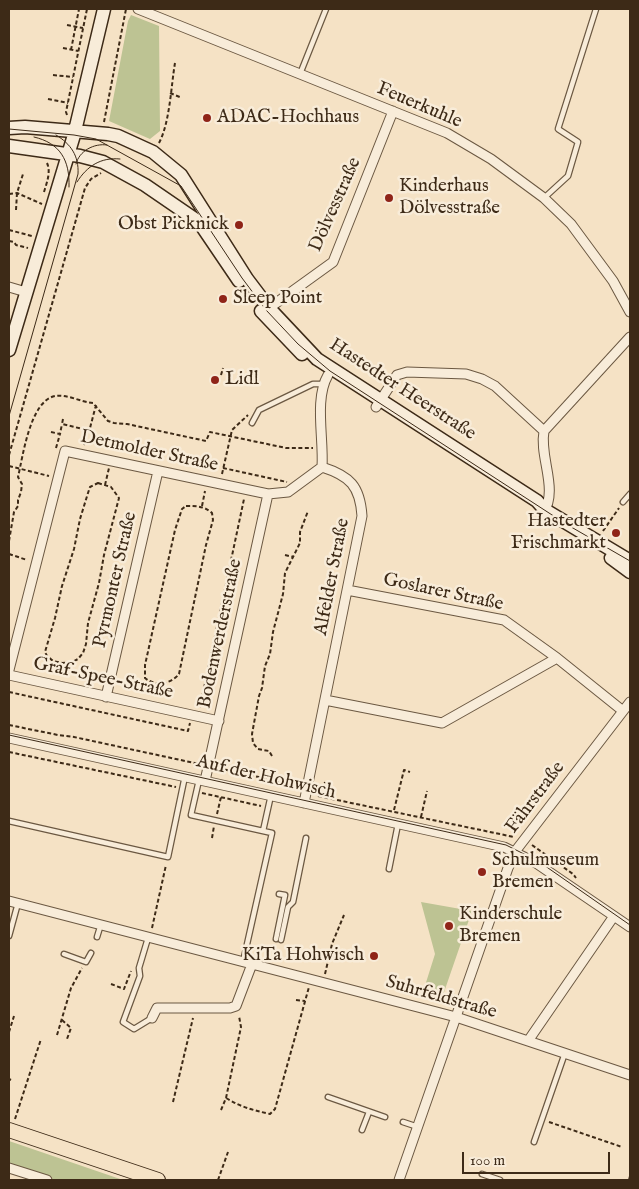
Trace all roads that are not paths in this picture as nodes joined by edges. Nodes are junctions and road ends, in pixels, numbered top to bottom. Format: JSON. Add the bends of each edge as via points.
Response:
{"nodes":[{"id":1,"x":104,"y":9,"type":"edge"},
{"id":2,"x":138,"y":9,"type":"edge"},
{"id":3,"x":326,"y":9,"type":"edge"},
{"id":4,"x":596,"y":9,"type":"edge"},
{"id":5,"x":300,"y":74,"type":"junction"},
{"id":6,"x":393,"y":111,"type":"junction"},
{"id":7,"x":9,"y":128,"type":"edge"},
{"id":8,"x":75,"y":131,"type":"junction"},
{"id":9,"x":9,"y":146,"type":"edge"},
{"id":10,"x":68,"y":153,"type":"junction"},
{"id":11,"x":544,"y":198,"type":"junction"},
{"id":12,"x":9,"y":287,"type":"edge"},
{"id":13,"x":26,"y":292,"type":"junction"},
{"id":14,"x":266,"y":310,"type":"junction"},
{"id":15,"x":630,"y":312,"type":"edge"},
{"id":16,"x":630,"y":337,"type":"edge"},
{"id":17,"x":9,"y":350,"type":"edge"},
{"id":18,"x":326,"y":380,"type":"junction"},
{"id":19,"x":378,"y":403,"type":"junction"},
{"id":20,"x":252,"y":423,"type":"dead end"},
{"id":21,"x":544,"y":431,"type":"junction"},
{"id":22,"x":322,"y":467,"type":"junction"},
{"id":23,"x":158,"y":471,"type":"junction"},
{"id":24,"x":268,"y":494,"type":"junction"},
{"id":25,"x":630,"y":494,"type":"edge"},
{"id":26,"x":623,"y":502,"type":"road end"},
{"id":27,"x":544,"y":512,"type":"junction"},
{"id":28,"x":630,"y":561,"type":"edge"},
{"id":29,"x":630,"y":572,"type":"edge"},
{"id":30,"x":347,"y":590,"type":"junction"},
{"id":31,"x":557,"y":658,"type":"junction"},
{"id":32,"x":9,"y":670,"type":"edge"},
{"id":33,"x":9,"y":675,"type":"edge"},
{"id":34,"x":106,"y":697,"type":"junction"},
{"id":35,"x":325,"y":700,"type":"junction"},
{"id":36,"x":630,"y":702,"type":"edge"},
{"id":37,"x":623,"y":711,"type":"junction"},
{"id":38,"x":219,"y":721,"type":"junction"},
{"id":39,"x":9,"y":738,"type":"edge"},
{"id":40,"x":185,"y":776,"type":"junction"},
{"id":41,"x":202,"y":780,"type":"junction"},
{"id":42,"x":271,"y":796,"type":"junction"},
{"id":43,"x":304,"y":803,"type":"junction"},
{"id":44,"x":9,"y":821,"type":"edge"},
{"id":45,"x":395,"y":823,"type":"junction"},
{"id":46,"x":263,"y":831,"type":"junction"},
{"id":47,"x":306,"y":838,"type":"dead end"},
{"id":48,"x":516,"y":852,"type":"junction"},
{"id":49,"x":389,"y":869,"type":"dead end"},
{"id":50,"x":279,"y":894,"type":"dead end"},
{"id":51,"x":9,"y":901,"type":"edge"},
{"id":52,"x":18,"y":903,"type":"junction"},
{"id":53,"x":614,"y":916,"type":"junction"},
{"id":54,"x":100,"y":924,"type":"junction"},
{"id":55,"x":630,"y":927,"type":"edge"},
{"id":56,"x":9,"y":936,"type":"edge"},
{"id":57,"x":97,"y":937,"type":"dead end"},
{"id":58,"x":149,"y":938,"type":"junction"},
{"id":59,"x":64,"y":954,"type":"dead end"},
{"id":60,"x":91,"y":954,"type":"dead end"},
{"id":61,"x":247,"y":963,"type":"junction"},
{"id":62,"x":456,"y":1017,"type":"junction"},
{"id":63,"x":152,"y":1018,"type":"joint"},
{"id":64,"x":528,"y":1041,"type":"junction"},
{"id":65,"x":564,"y":1053,"type":"junction"},
{"id":66,"x":630,"y":1075,"type":"edge"},
{"id":67,"x":328,"y":1097,"type":"dead end"},
{"id":68,"x":369,"y":1112,"type":"junction"},
{"id":69,"x":385,"y":1117,"type":"dead end"},
{"id":70,"x":403,"y":1122,"type":"dead end"},
{"id":71,"x":418,"y":1127,"type":"junction"},
{"id":72,"x":10,"y":1130,"type":"edge"},
{"id":73,"x":362,"y":1130,"type":"dead end"},
{"id":74,"x":534,"y":1142,"type":"dead end"},
{"id":75,"x":9,"y":1168,"type":"edge"},
{"id":76,"x":482,"y":1174,"type":"dead end"},
{"id":77,"x":47,"y":1180,"type":"edge"},
{"id":78,"x":158,"y":1180,"type":"edge"},
{"id":79,"x":399,"y":1180,"type":"edge"},
{"id":80,"x":500,"y":1180,"type":"edge"}],
"edges":[{"from":1,"to":8,"type":"street"},
{"from":2,"to":5,"type":"street","name":"Feuerkuhle"},
{"from":3,"to":5,"type":"lane"},
{"from":4,"to":11,"type":"lane","via":[[558,129],[578,142],[568,176]]},
{"from":5,"to":6,"type":"street","name":"Feuerkuhle"},
{"from":6,"to":11,"type":"street","name":"Feuerkuhle","via":[[448,133],[491,159]]},
{"from":6,"to":14,"type":"street","name":"Dölvesstraße","via":[[333,262]]},
{"from":7,"to":8,"type":"street","name":"Hastedter Heerstraße"},
{"from":8,"to":10,"type":"street"},
{"from":8,"to":14,"type":"street","name":"Hastedter Heerstraße","via":[[118,136],[153,152],[181,175]]},
{"from":9,"to":10,"type":"street","name":"Hastedter Heerstraße"},
{"from":10,"to":13,"type":"street"},
{"from":10,"to":14,"type":"street","name":"Hastedter Heerstraße","via":[[103,162],[145,185],[200,222],[244,289]]},
{"from":11,"to":15,"type":"street","name":"Feuerkuhle","via":[[571,224],[613,281]]},
{"from":12,"to":13,"type":"street"},
{"from":13,"to":17,"type":"street"},
{"from":14,"to":18,"type":"street","name":"Hastedter Heerstraße"},
{"from":14,"to":19,"type":"street","name":"Hastedter Heerstraße","via":[[317,358]]},
{"from":16,"to":21,"type":"street"},
{"from":18,"to":19,"type":"street","name":"Hastedter Heerstraße"},
{"from":18,"to":20,"type":"lane","via":[[259,410]]},
{"from":18,"to":22,"type":"street","via":[[321,397]]},
{"from":19,"to":21,"type":"street","via":[[397,375],[407,372],[466,374],[495,386]]},
{"from":19,"to":27,"type":"street","name":"Hastedter Heerstraße"},
{"from":21,"to":27,"type":"street","via":[[542,441],[549,500]]},
{"from":22,"to":24,"type":"street","name":"Detmolder Straße","via":[[288,492]]},
{"from":22,"to":30,"type":"street","name":"Alfelder Straße","via":[[340,473],[356,488],[361,503],[362,516]]},
{"from":23,"to":24,"type":"street","name":"Detmolder Straße"},
{"from":23,"to":32,"type":"street","name":"Detmolder Straße","via":[[65,451]]},
{"from":23,"to":34,"type":"street","name":"Pyrmonter Straße"},
{"from":24,"to":38,"type":"street","name":"Bodenwerderstraße"},
{"from":25,"to":26,"type":"lane"},
{"from":27,"to":28,"type":"street","name":"Hastedter Heerstraße"},
{"from":27,"to":29,"type":"street","name":"Hastedter Heerstraße"},
{"from":30,"to":31,"type":"street","name":"Goslarer Straße","via":[[504,620]]},
{"from":30,"to":35,"type":"street","name":"Alfelder Straße"},
{"from":31,"to":35,"type":"street","via":[[442,723]]},
{"from":31,"to":37,"type":"street","name":"Goslarer Straße"},
{"from":33,"to":34,"type":"street","name":"Graf-Spee-Straße"},
{"from":34,"to":38,"type":"street","name":"Graf-Spee-Straße"},
{"from":35,"to":43,"type":"street","name":"Alfelder Straße"},
{"from":36,"to":37,"type":"street","name":"Fährstraße"},
{"from":37,"to":48,"type":"street","name":"Fährstraße"},
{"from":38,"to":41,"type":"street","name":"Bodenwerderstraße","via":[[209,766]]},
{"from":39,"to":40,"type":"street","name":"Auf der Hohwisch"},
{"from":40,"to":41,"type":"street","name":"Auf der Hohwisch"},
{"from":40,"to":44,"type":"lane","via":[[168,858]]},
{"from":41,"to":42,"type":"street","name":"Auf der Hohwisch"},
{"from":41,"to":46,"type":"lane","via":[[191,815]]},
{"from":42,"to":43,"type":"street","name":"Auf der Hohwisch"},
{"from":42,"to":46,"type":"lane"},
{"from":43,"to":45,"type":"street","name":"Auf der Hohwisch"},
{"from":45,"to":48,"type":"street","name":"Auf der Hohwisch"},
{"from":45,"to":49,"type":"lane"},
{"from":46,"to":61,"type":"lane","via":[[272,833]]},
{"from":47,"to":50,"type":"lane","via":[[292,902],[279,940],[285,895]]},
{"from":48,"to":53,"type":"street","name":"Auf der Hohwisch"},
{"from":48,"to":62,"type":"street","name":"Fährstraße"},
{"from":51,"to":52,"type":"street","name":"Suhrfeldstraße"},
{"from":52,"to":54,"type":"street","name":"Suhrfeldstraße"},
{"from":52,"to":56,"type":"lane"},
{"from":53,"to":55,"type":"street","name":"Auf der Hohwisch"},
{"from":53,"to":64,"type":"street"},
{"from":54,"to":57,"type":"lane"},
{"from":54,"to":58,"type":"street","name":"Suhrfeldstraße"},
{"from":58,"to":61,"type":"street","name":"Suhrfeldstraße"},
{"from":58,"to":63,"type":"lane","via":[[124,1022],[134,1029]]},
{"from":59,"to":60,"type":"lane","via":[[86,962]]},
{"from":61,"to":62,"type":"street","name":"Suhrfeldstraße"},
{"from":61,"to":63,"type":"street","via":[[236,1006],[158,1008]]},
{"from":62,"to":64,"type":"street","name":"Suhrfeldstraße"},
{"from":62,"to":71,"type":"street","name":"Fährstraße"},
{"from":64,"to":65,"type":"street","name":"Suhrfeldstraße"},
{"from":65,"to":66,"type":"street","name":"Suhrfeldstraße"},
{"from":65,"to":74,"type":"lane"},
{"from":67,"to":68,"type":"lane"},
{"from":68,"to":69,"type":"lane"},
{"from":68,"to":73,"type":"lane"},
{"from":70,"to":71,"type":"lane"},
{"from":71,"to":79,"type":"street","name":"Fährstraße"},
{"from":72,"to":78,"type":"main road"},
{"from":75,"to":77,"type":"street"},
{"from":76,"to":80,"type":"lane"}]}
